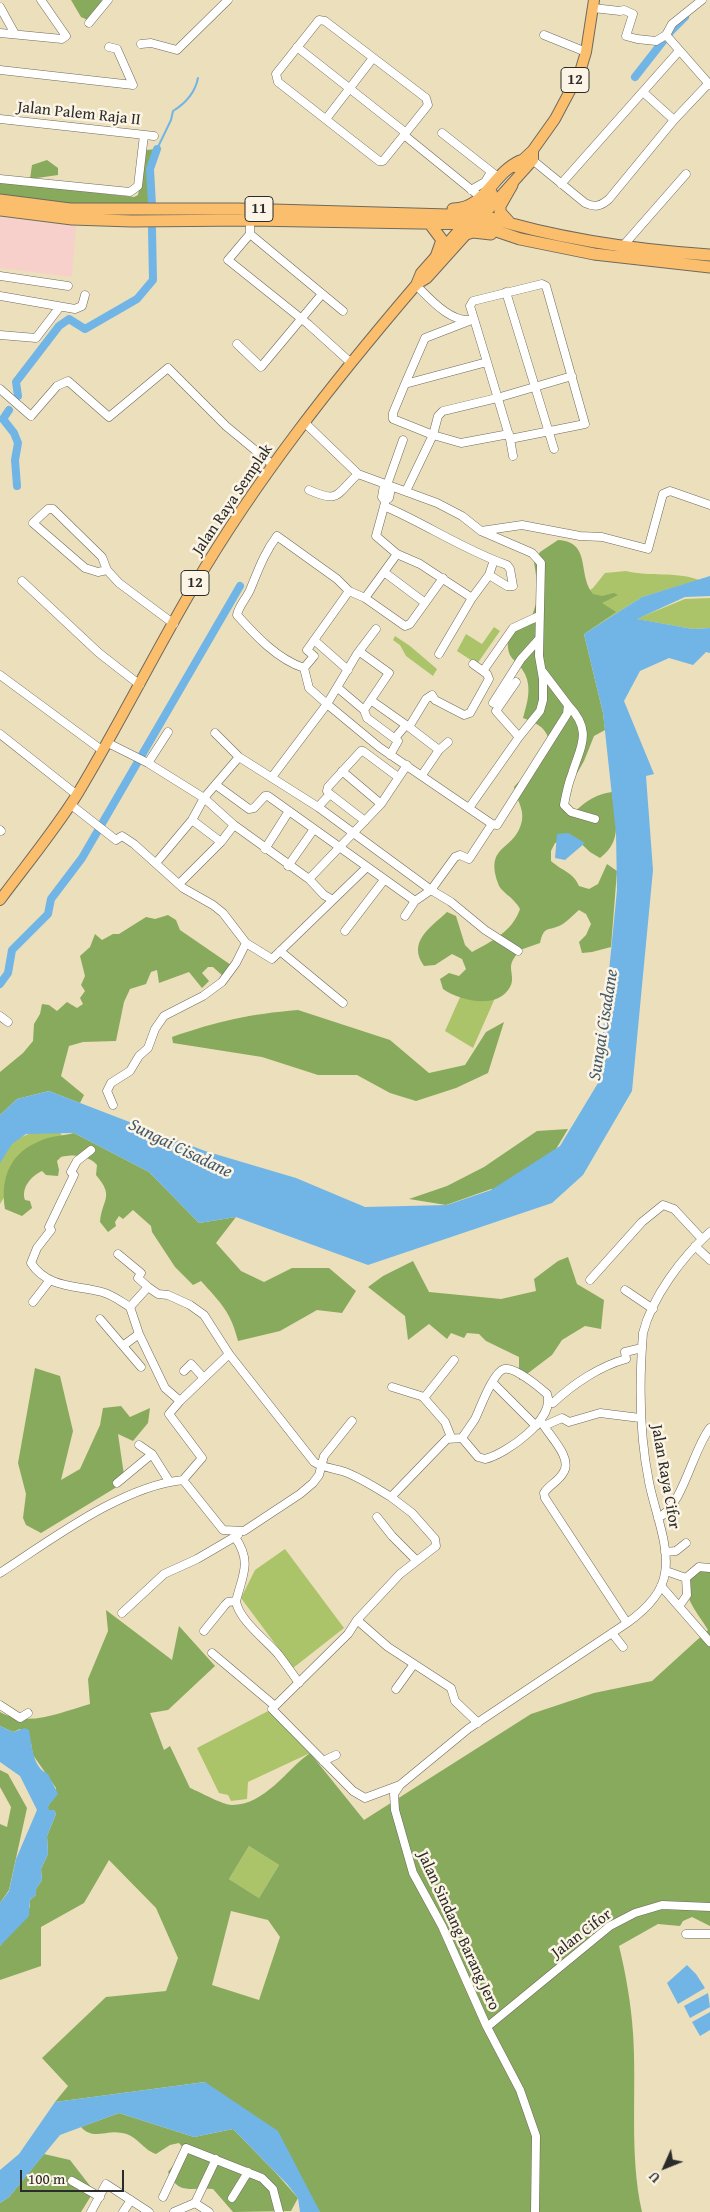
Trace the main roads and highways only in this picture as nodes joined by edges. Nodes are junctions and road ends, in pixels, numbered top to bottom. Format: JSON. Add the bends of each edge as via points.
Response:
{"nodes":[{"id":1,"x":592,"y":3,"type":"edge"},
{"id":2,"x":528,"y":157,"type":"junction"},
{"id":3,"x":512,"y":185,"type":"junction"},
{"id":4,"x":483,"y":199,"type":"junction"},
{"id":5,"x":0,"y":200,"type":"edge"},
{"id":6,"x":0,"y":210,"type":"edge"},
{"id":7,"x":397,"y":213,"type":"junction"},
{"id":8,"x":132,"y":216,"type":"junction"},
{"id":9,"x":473,"y":223,"type":"junction"},
{"id":10,"x":430,"y":224,"type":"junction"},
{"id":11,"x":516,"y":226,"type":"junction"},
{"id":12,"x":550,"y":240,"type":"junction"},
{"id":13,"x":596,"y":249,"type":"junction"},
{"id":14,"x":710,"y":255,"type":"edge"},
{"id":15,"x":436,"y":257,"type":"junction"},
{"id":16,"x":710,"y":267,"type":"edge"},
{"id":17,"x":416,"y":285,"type":"junction"},
{"id":18,"x":0,"y":900,"type":"edge"}],
"edges":[{"from":1,"to":2,"type":"main road","number":"12","via":[[580,72],[555,119]]},
{"from":2,"to":3,"type":"main road","number":"12"},
{"from":2,"to":4,"type":"main road","number":"12"},
{"from":2,"to":4,"type":"highway","via":[[494,174]]},
{"from":3,"to":9,"type":"main road","number":"12"},
{"from":3,"to":11,"type":"highway","number":"12","via":[[500,212],[505,220]]},
{"from":4,"to":7,"type":"highway","via":[[463,209]]},
{"from":4,"to":9,"type":"main road","number":"12"},
{"from":5,"to":8,"type":"highway","number":"11"},
{"from":6,"to":8,"type":"highway","number":"11","via":[[72,219]]},
{"from":7,"to":8,"type":"highway","number":"11","via":[[238,209]]},
{"from":7,"to":9,"type":"highway","number":"11"},
{"from":8,"to":10,"type":"highway","number":"11"},
{"from":9,"to":10,"type":"highway","number":"11"},
{"from":9,"to":11,"type":"highway","number":"11"},
{"from":9,"to":12,"type":"highway","number":"11","via":[[486,233]]},
{"from":9,"to":15,"type":"main road","name":"Jalan Raya Semplak","number":"12"},
{"from":9,"to":17,"type":"main road","name":"Jalan Raya Semplak","number":"12","via":[[427,278]]},
{"from":10,"to":15,"type":"highway","via":[[442,240]]},
{"from":11,"to":12,"type":"highway","number":"11"},
{"from":12,"to":13,"type":"highway","number":"11"},
{"from":13,"to":14,"type":"highway","number":"11","via":[[622,247]]},
{"from":13,"to":16,"type":"highway","number":"11"},
{"from":15,"to":17,"type":"main road","name":"Jalan Raya Semplak","number":"12"},
{"from":17,"to":18,"type":"main road","name":"Jalan Raya Semplak","number":"12","via":[[350,362],[273,465],[194,586],[76,795]]}]}
